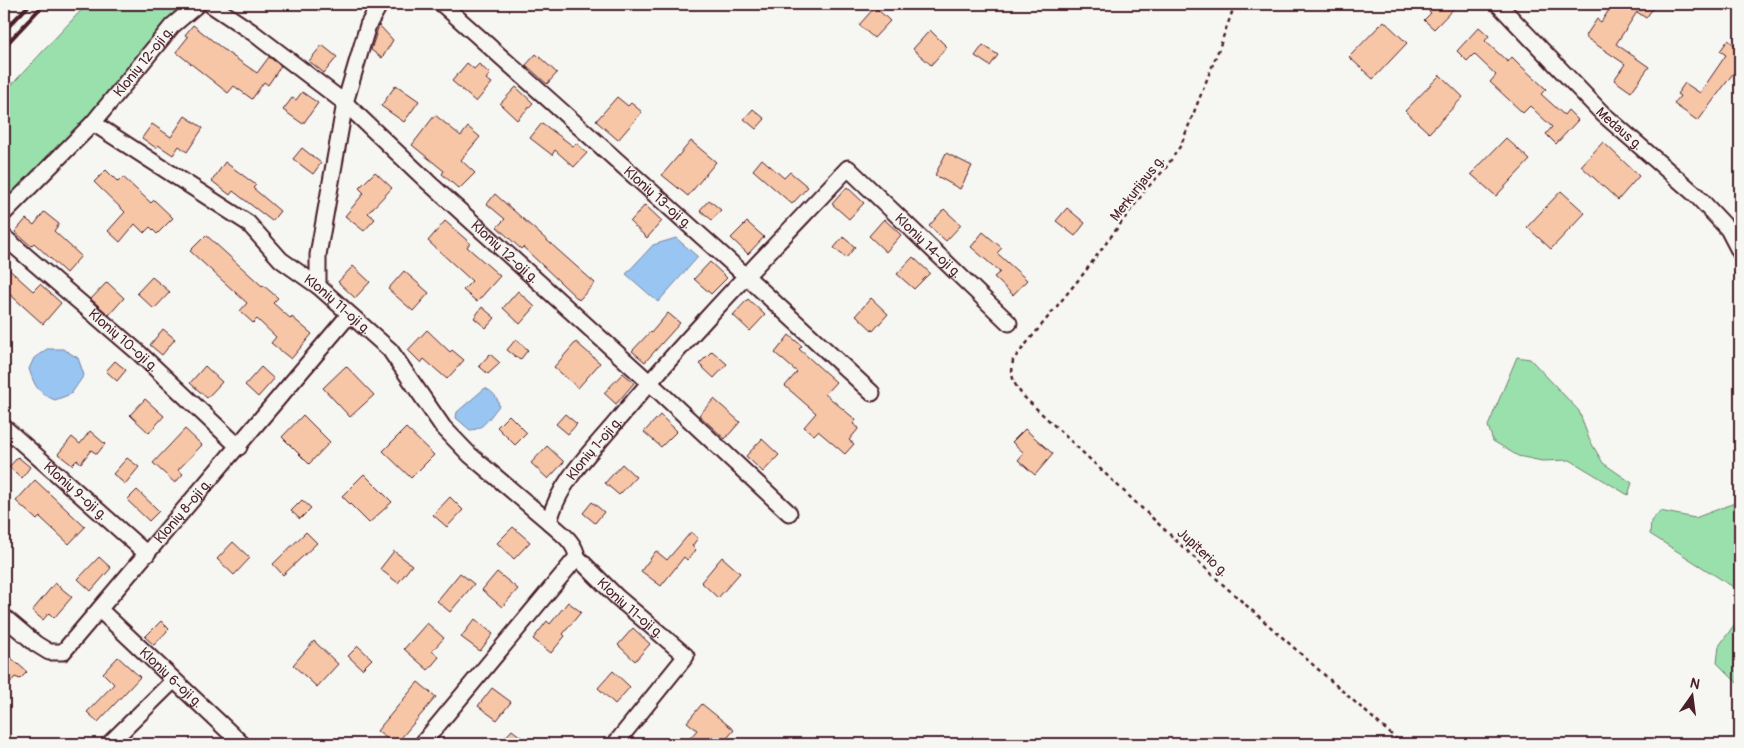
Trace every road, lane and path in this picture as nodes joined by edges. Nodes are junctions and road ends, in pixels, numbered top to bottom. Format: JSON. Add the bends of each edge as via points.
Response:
{"nodes":[{"id":1,"x":198,"y":4,"type":"edge"},
{"id":2,"x":210,"y":4,"type":"edge"},
{"id":3,"x":380,"y":4,"type":"edge"},
{"id":4,"x":442,"y":4,"type":"edge"},
{"id":5,"x":1235,"y":4,"type":"edge"},
{"id":6,"x":1498,"y":4,"type":"edge"},
{"id":7,"x":346,"y":103,"type":"junction"},
{"id":8,"x":93,"y":123,"type":"junction"},
{"id":9,"x":848,"y":168,"type":"joint"},
{"id":10,"x":4,"y":213,"type":"edge"},
{"id":11,"x":4,"y":238,"type":"edge"},
{"id":12,"x":1740,"y":252,"type":"edge"},
{"id":13,"x":746,"y":276,"type":"junction"},
{"id":14,"x":318,"y":286,"type":"junction"},
{"id":15,"x":349,"y":315,"type":"junction"},
{"id":16,"x":1009,"y":323,"type":"dead end"},
{"id":17,"x":1013,"y":360,"type":"joint"},
{"id":18,"x":649,"y":382,"type":"junction"},
{"id":19,"x":872,"y":393,"type":"dead end"},
{"id":20,"x":4,"y":427,"type":"edge"},
{"id":21,"x":239,"y":447,"type":"junction"},
{"id":22,"x":789,"y":513,"type":"dead end"},
{"id":23,"x":549,"y":522,"type":"junction"},
{"id":24,"x":147,"y":554,"type":"junction"},
{"id":25,"x":577,"y":557,"type":"junction"},
{"id":26,"x":100,"y":610,"type":"junction"},
{"id":27,"x":4,"y":617,"type":"edge"},
{"id":28,"x":174,"y":680,"type":"junction"},
{"id":29,"x":109,"y":744,"type":"edge"},
{"id":30,"x":242,"y":744,"type":"edge"},
{"id":31,"x":422,"y":744,"type":"edge"},
{"id":32,"x":614,"y":744,"type":"edge"},
{"id":33,"x":1402,"y":744,"type":"edge"}],
"edges":[{"from":1,"to":8,"type":"street","name":"Klonių 12-oji g.","via":[[172,26]]},
{"from":2,"to":7,"type":"street","name":"Klonių 12-oji g."},
{"from":3,"to":7,"type":"street","via":[[368,25]]},
{"from":4,"to":13,"type":"street","name":"Klonių 13-oji g."},
{"from":5,"to":17,"type":"path","name":"Merkurijaus g.","via":[[1181,145]]},
{"from":6,"to":12,"type":"street","name":"Medaus g.","via":[[1603,114],[1696,195],[1728,229]]},
{"from":7,"to":14,"type":"street","via":[[318,255]]},
{"from":7,"to":18,"type":"street","name":"Klonių 12-oji g.","via":[[428,182]]},
{"from":8,"to":10,"type":"street"},
{"from":8,"to":14,"type":"street","name":"Klonių 11-oji g.","via":[[248,223],[281,260]]},
{"from":9,"to":13,"type":"street","name":"Klonių 1-oji g."},
{"from":9,"to":16,"type":"street","name":"Klonių 14-oji g."},
{"from":11,"to":21,"type":"street","name":"Klonių 10-oji g.","via":[[139,353]]},
{"from":13,"to":18,"type":"street","name":"Klonių 1-oji g."},
{"from":13,"to":19,"type":"street","name":"Klonių 13-oji g."},
{"from":14,"to":15,"type":"street","name":"Klonių 11-oji g."},
{"from":15,"to":21,"type":"street","name":"Klonių 8-oji g."},
{"from":15,"to":23,"type":"street","name":"Klonių 11-oji g.","via":[[390,350],[443,427],[470,456]]},
{"from":17,"to":33,"type":"path","name":"Jupiterio g.","via":[[1013,383],[1023,396],[1219,581]]},
{"from":18,"to":22,"type":"street","name":"Klonių 12-oji g."},
{"from":18,"to":23,"type":"street","name":"Klonių 1-oji g.","via":[[573,474],[557,497]]},
{"from":20,"to":24,"type":"street","name":"Klonių 9-oji g."},
{"from":21,"to":24,"type":"street","name":"Klonių 8-oji g."},
{"from":23,"to":25,"type":"street","via":[[570,542]]},
{"from":24,"to":26,"type":"street","name":"Klonių 8-oji g."},
{"from":25,"to":31,"type":"street"},
{"from":25,"to":32,"type":"street","name":"Klonių 11-oji g.","via":[[617,597],[686,656]]},
{"from":26,"to":27,"type":"street","name":"Klonių 8-oji g.","via":[[63,652],[49,652]]},
{"from":26,"to":28,"type":"street","name":"Klonių 6-oji g."},
{"from":28,"to":29,"type":"street"},
{"from":28,"to":30,"type":"street","name":"Klonių 6-oji g."}]}
